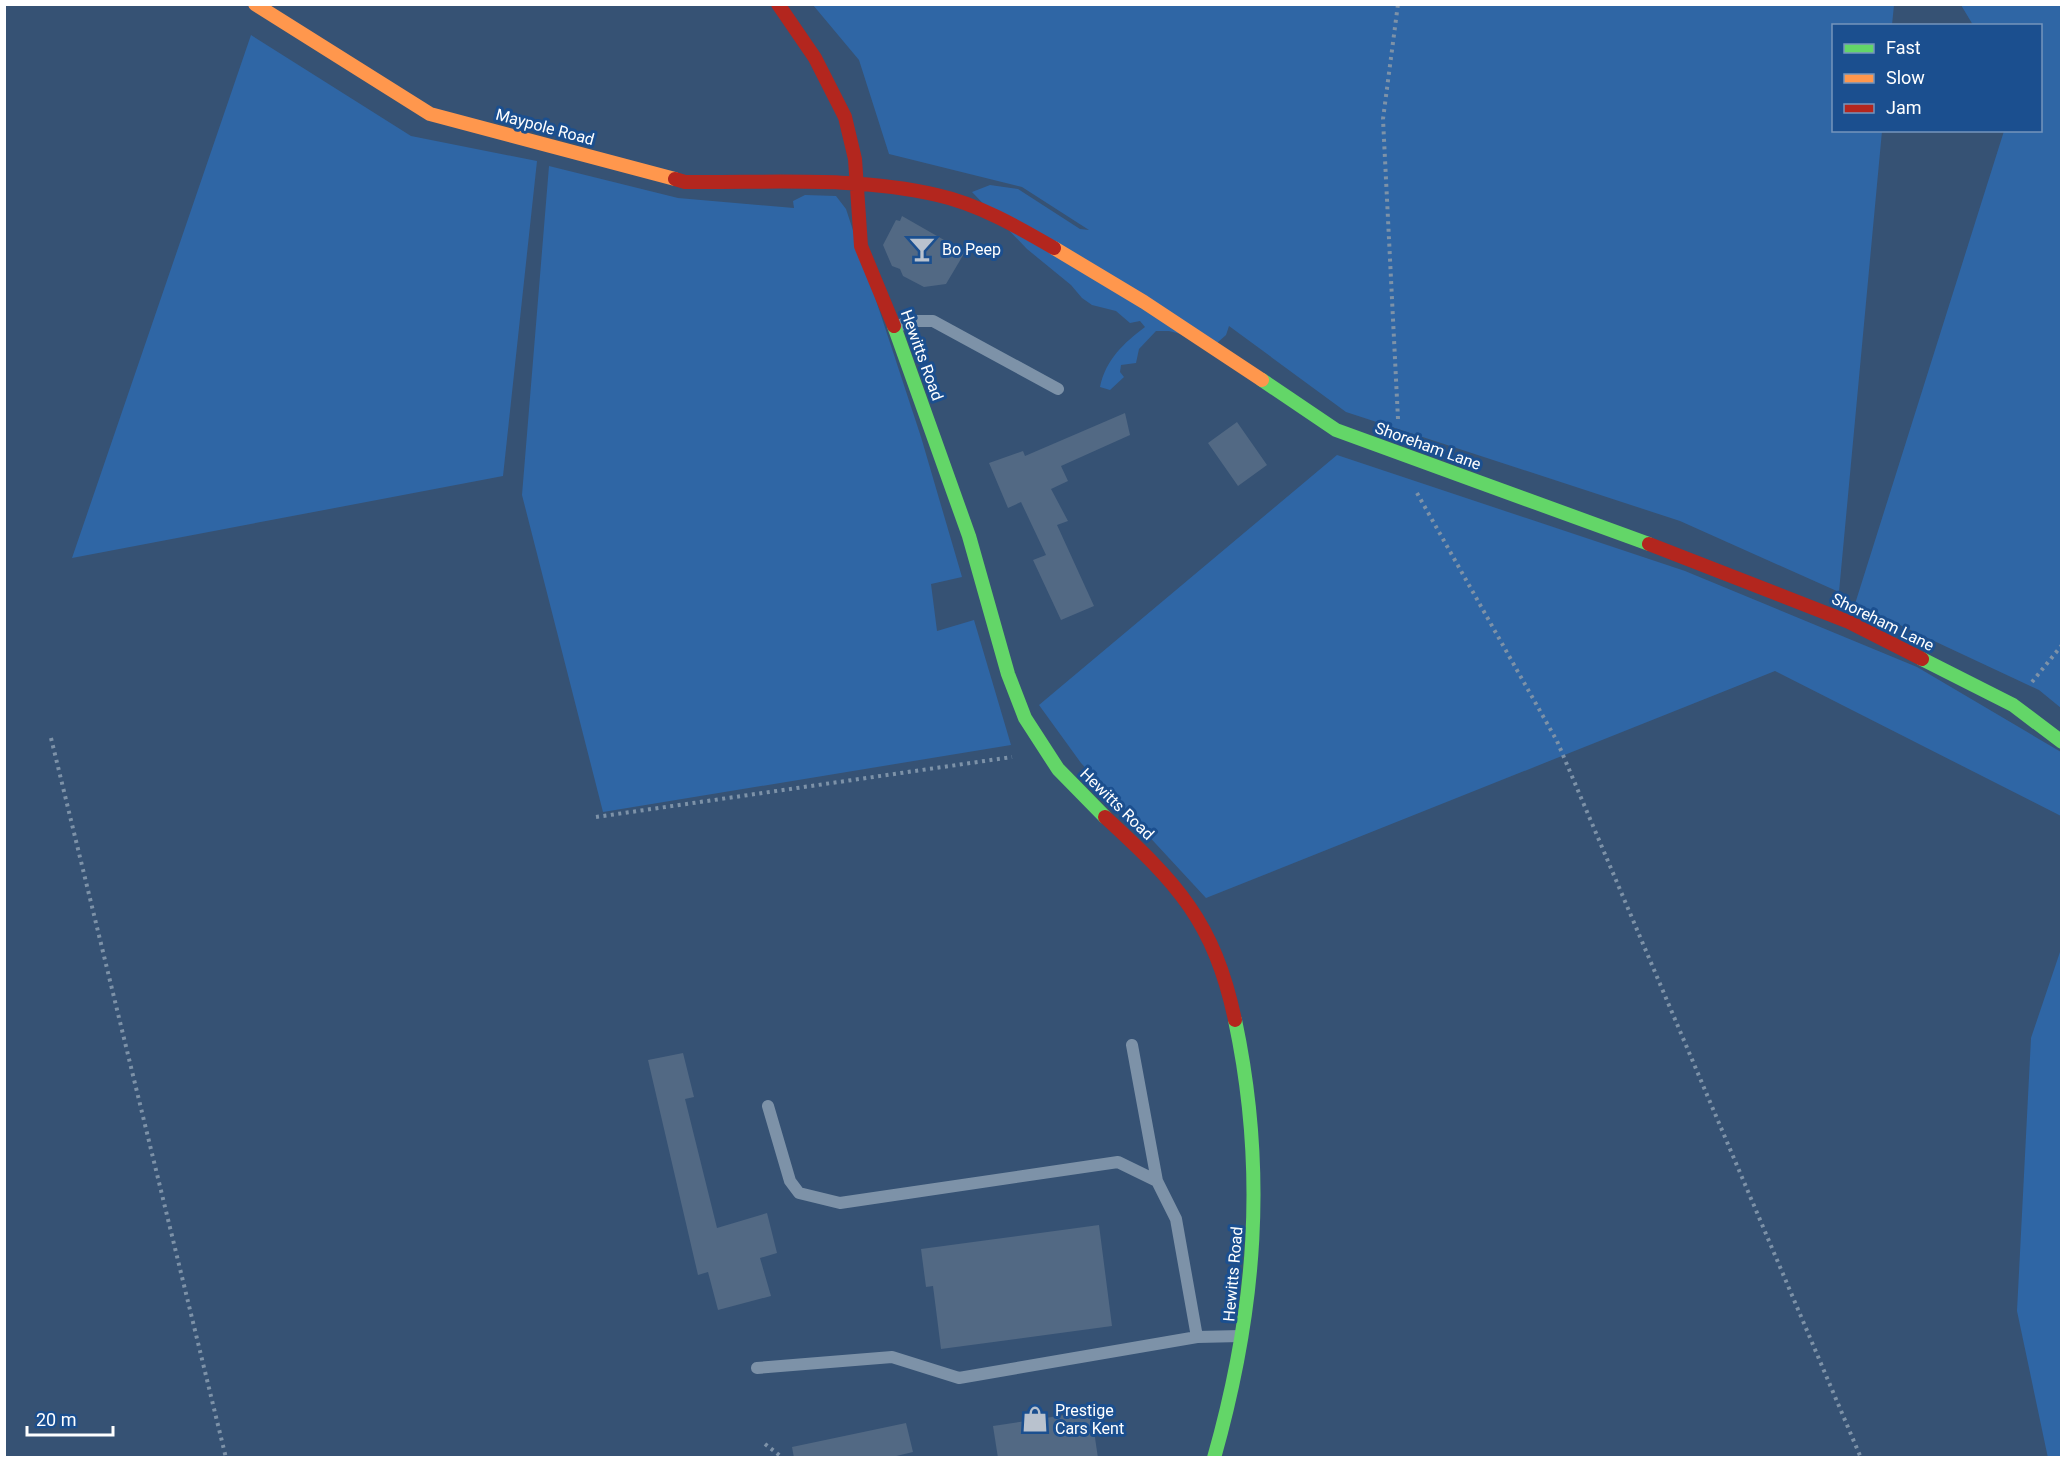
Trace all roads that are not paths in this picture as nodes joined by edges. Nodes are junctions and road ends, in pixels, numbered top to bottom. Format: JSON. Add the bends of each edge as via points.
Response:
{"nodes":[{"id":1,"x":255,"y":4,"type":"edge"},
{"id":2,"x":778,"y":4,"type":"edge"},
{"id":3,"x":856,"y":184,"type":"junction"},
{"id":4,"x":895,"y":327,"type":"junction"},
{"id":5,"x":1058,"y":389,"type":"dead end"},
{"id":6,"x":2061,"y":742,"type":"edge"},
{"id":7,"x":1132,"y":1045,"type":"dead end"},
{"id":8,"x":768,"y":1106,"type":"dead end"},
{"id":9,"x":1157,"y":1180,"type":"junction"},
{"id":10,"x":1244,"y":1336,"type":"junction"},
{"id":11,"x":1197,"y":1337,"type":"junction"},
{"id":12,"x":757,"y":1368,"type":"dead end"},
{"id":13,"x":1214,"y":1458,"type":"edge"}],
"edges":[{"from":1,"to":3,"type":"street","name":"Maypole Road","via":[[430,114],[685,182]]},
{"from":2,"to":3,"type":"street","name":"Hewitts Road","via":[[803,37],[840,105],[852,142]]},
{"from":3,"to":4,"type":"street","name":"Hewitts Road","via":[[861,245]]},
{"from":3,"to":6,"type":"street","name":"Shoreham Lane","via":[[939,195],[984,211],[1144,302],[1336,430],[1676,554],[1849,622],[2013,705]]},
{"from":4,"to":5,"type":"lane","via":[[912,321],[933,321]]},
{"from":4,"to":10,"type":"street","name":"Hewitts Road","via":[[975,554],[1025,719],[1065,776],[1189,902],[1212,944],[1242,1054],[1251,1131],[1253,1260]]},
{"from":7,"to":9,"type":"lane"},
{"from":8,"to":9,"type":"lane","via":[[790,1181],[799,1193],[840,1203],[1118,1162]]},
{"from":9,"to":11,"type":"lane","via":[[1176,1219]]},
{"from":10,"to":11,"type":"lane"},
{"from":10,"to":13,"type":"street","name":"Hewitts Road","via":[[1232,1398]]},
{"from":11,"to":12,"type":"lane","via":[[959,1378],[892,1357]]}]}
